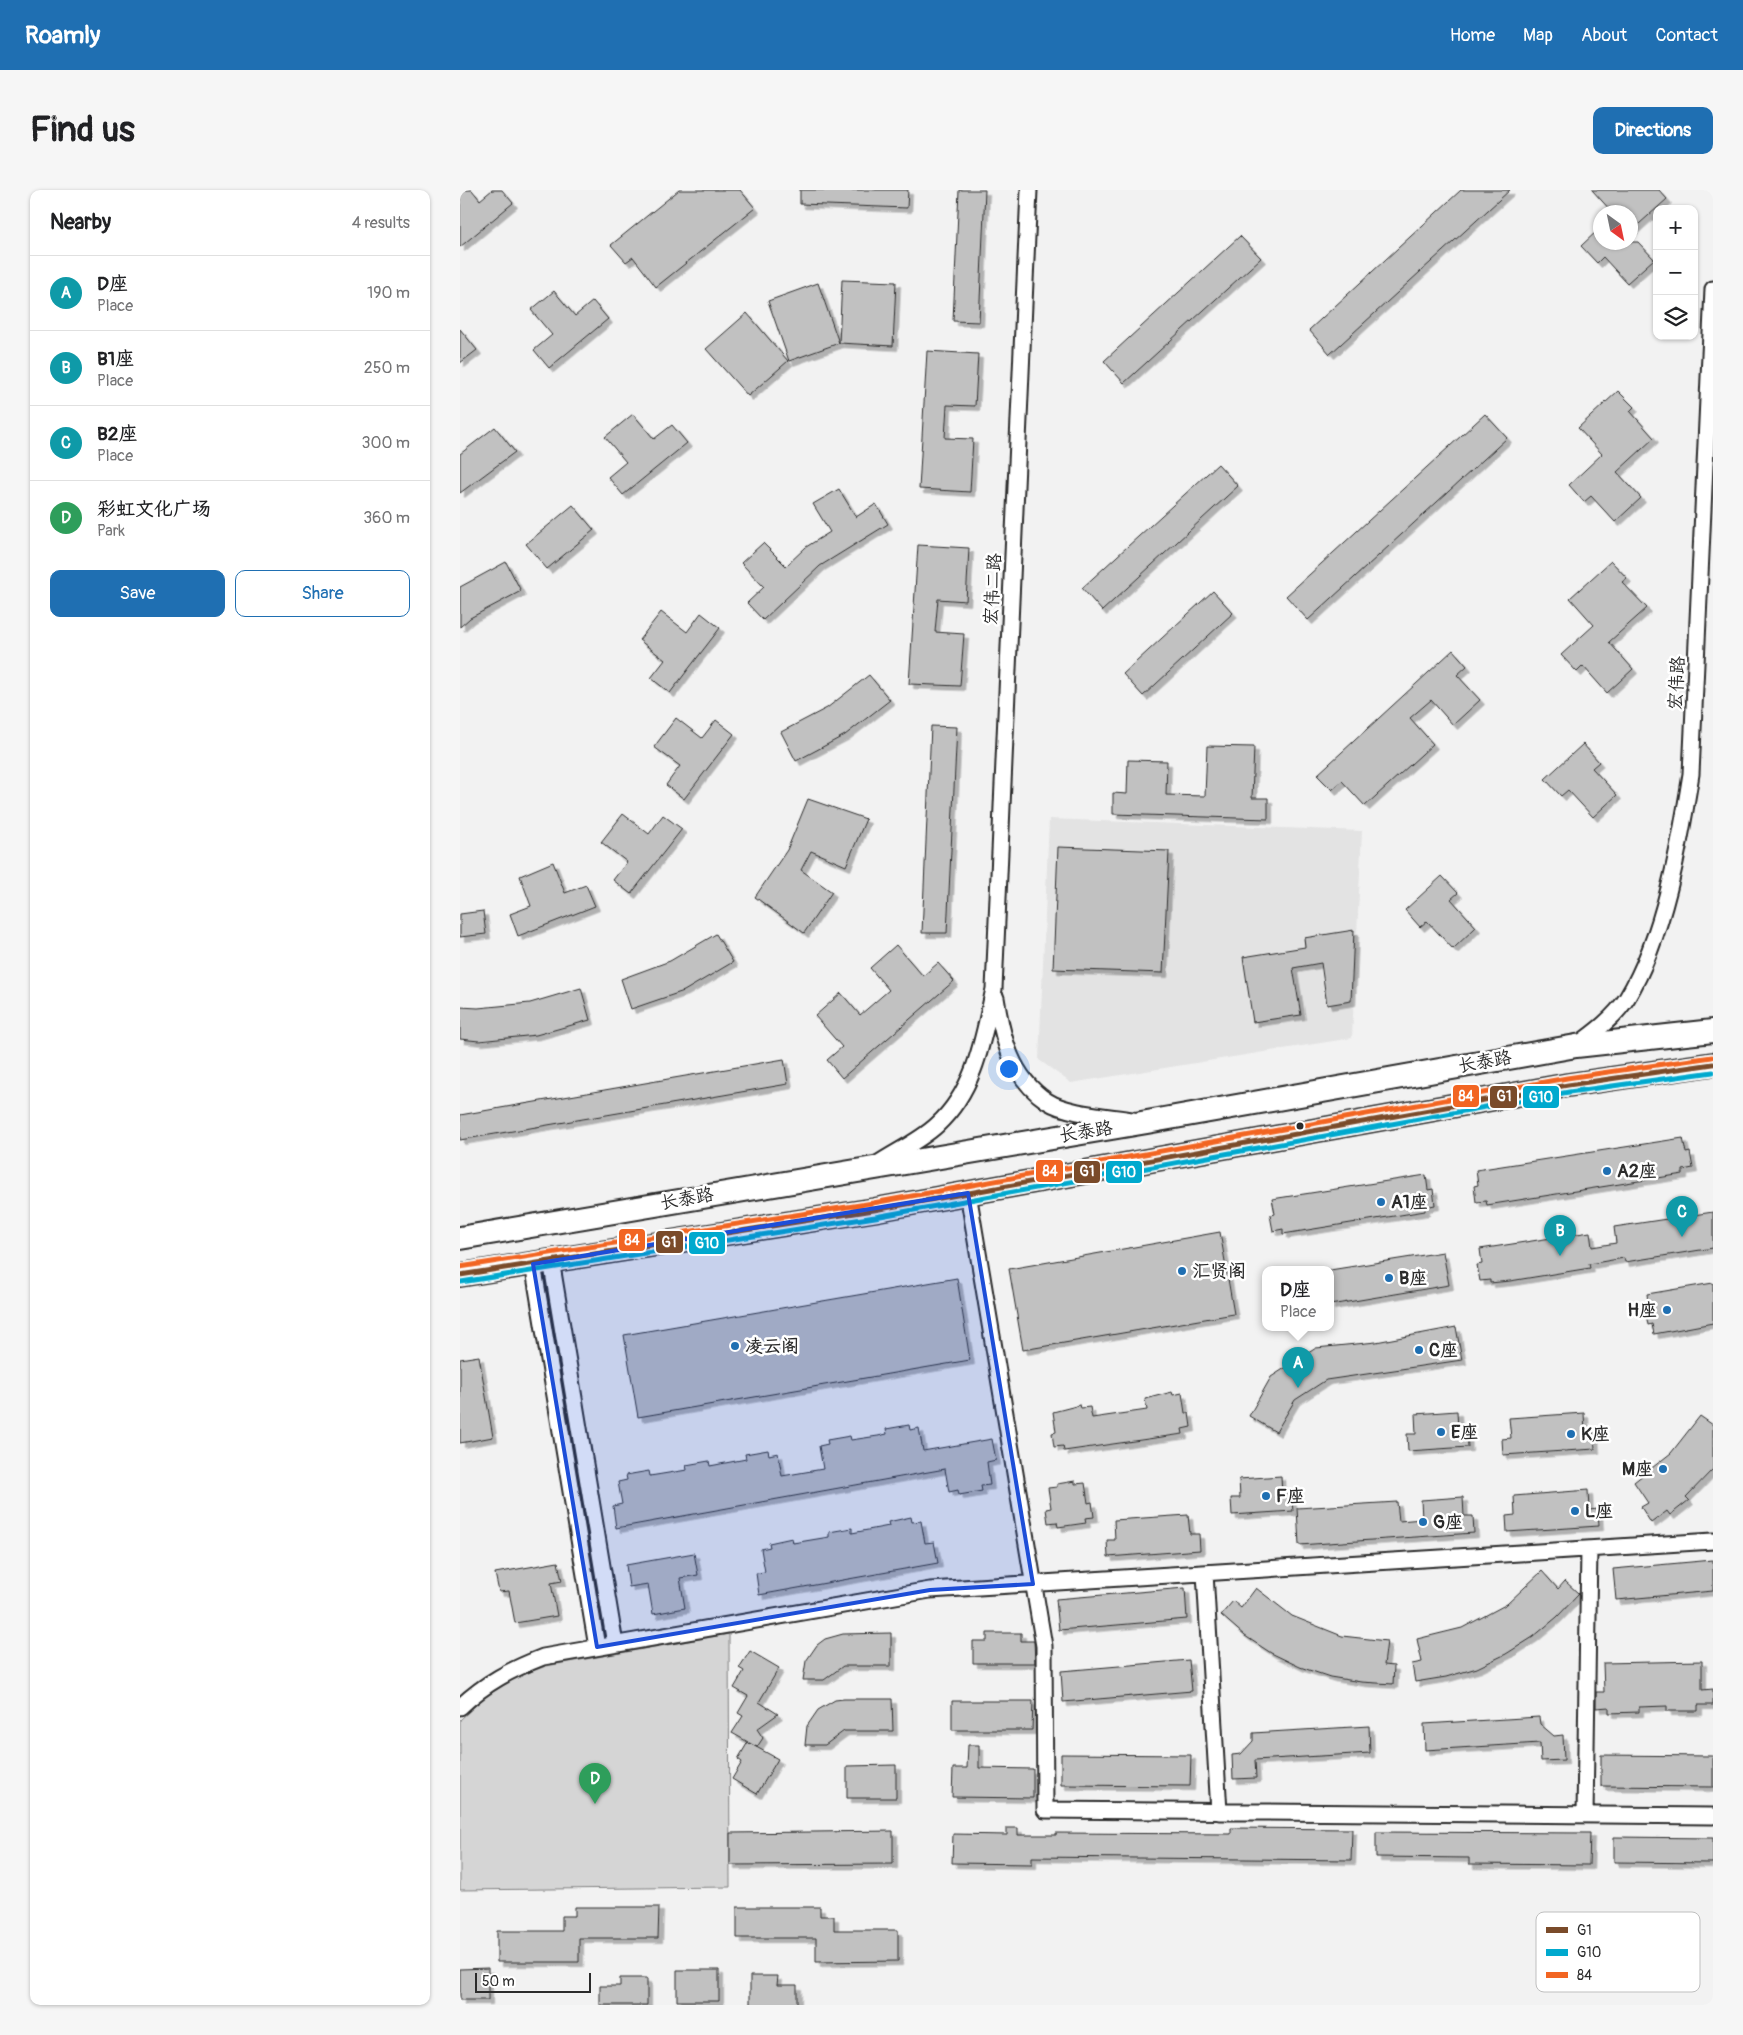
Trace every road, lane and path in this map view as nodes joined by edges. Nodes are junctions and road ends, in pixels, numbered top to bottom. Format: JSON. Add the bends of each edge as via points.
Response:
{"nodes":[{"id":1,"x":1029,"y":190,"type":"edge"},
{"id":2,"x":1713,"y":289,"type":"edge"},
{"id":3,"x":994,"y":989,"type":"junction"},
{"id":4,"x":1713,"y":1031,"type":"edge"},
{"id":5,"x":1576,"y":1046,"type":"junction"},
{"id":6,"x":1713,"y":1064,"type":"edge"},
{"id":7,"x":1147,"y":1122,"type":"junction"},
{"id":8,"x":870,"y":1168,"type":"junction"},
{"id":9,"x":968,"y":1193,"type":"junction"},
{"id":10,"x":460,"y":1238,"type":"edge"},
{"id":11,"x":542,"y":1262,"type":"junction"},
{"id":12,"x":460,"y":1275,"type":"edge"},
{"id":13,"x":1713,"y":1541,"type":"edge"},
{"id":14,"x":1589,"y":1549,"type":"junction"},
{"id":15,"x":1205,"y":1573,"type":"junction"},
{"id":16,"x":1033,"y":1584,"type":"junction"},
{"id":17,"x":616,"y":1644,"type":"junction"},
{"id":18,"x":597,"y":1647,"type":"junction"},
{"id":19,"x":460,"y":1707,"type":"edge"},
{"id":20,"x":1219,"y":1812,"type":"junction"},
{"id":21,"x":1585,"y":1815,"type":"junction"},
{"id":22,"x":1713,"y":1816,"type":"edge"}],
"edges":[{"from":1,"to":3,"type":"street","name":"宏伟二路"},
{"from":2,"to":5,"type":"street","name":"宏伟路","via":[[1692,764],[1679,848],[1646,957],[1626,999],[1602,1026]]},
{"from":3,"to":7,"type":"street","via":[[1002,1035],[1011,1060],[1031,1087],[1048,1102],[1069,1109]]},
{"from":3,"to":8,"type":"street","via":[[979,1059],[968,1086],[936,1126]]},
{"from":4,"to":5,"type":"highway","name":"长泰路"},
{"from":5,"to":7,"type":"highway","name":"长泰路"},
{"from":6,"to":9,"type":"highway","via":[[1568,1085]]},
{"from":7,"to":8,"type":"highway","name":"长泰路"},
{"from":8,"to":10,"type":"highway","name":"长泰路"},
{"from":9,"to":11,"type":"highway"},
{"from":9,"to":16,"type":"street"},
{"from":11,"to":12,"type":"highway"},
{"from":11,"to":17,"type":"street"},
{"from":11,"to":18,"type":"street"},
{"from":13,"to":14,"type":"street"},
{"from":14,"to":15,"type":"street"},
{"from":14,"to":21,"type":"street"},
{"from":15,"to":16,"type":"street"},
{"from":15,"to":20,"type":"street"},
{"from":16,"to":17,"type":"street","via":[[930,1590]]},
{"from":16,"to":20,"type":"street","via":[[1044,1646],[1045,1810]]},
{"from":17,"to":18,"type":"street"},
{"from":18,"to":19,"type":"street","via":[[544,1657],[508,1671]]},
{"from":20,"to":21,"type":"street"},
{"from":21,"to":22,"type":"street"}]}
